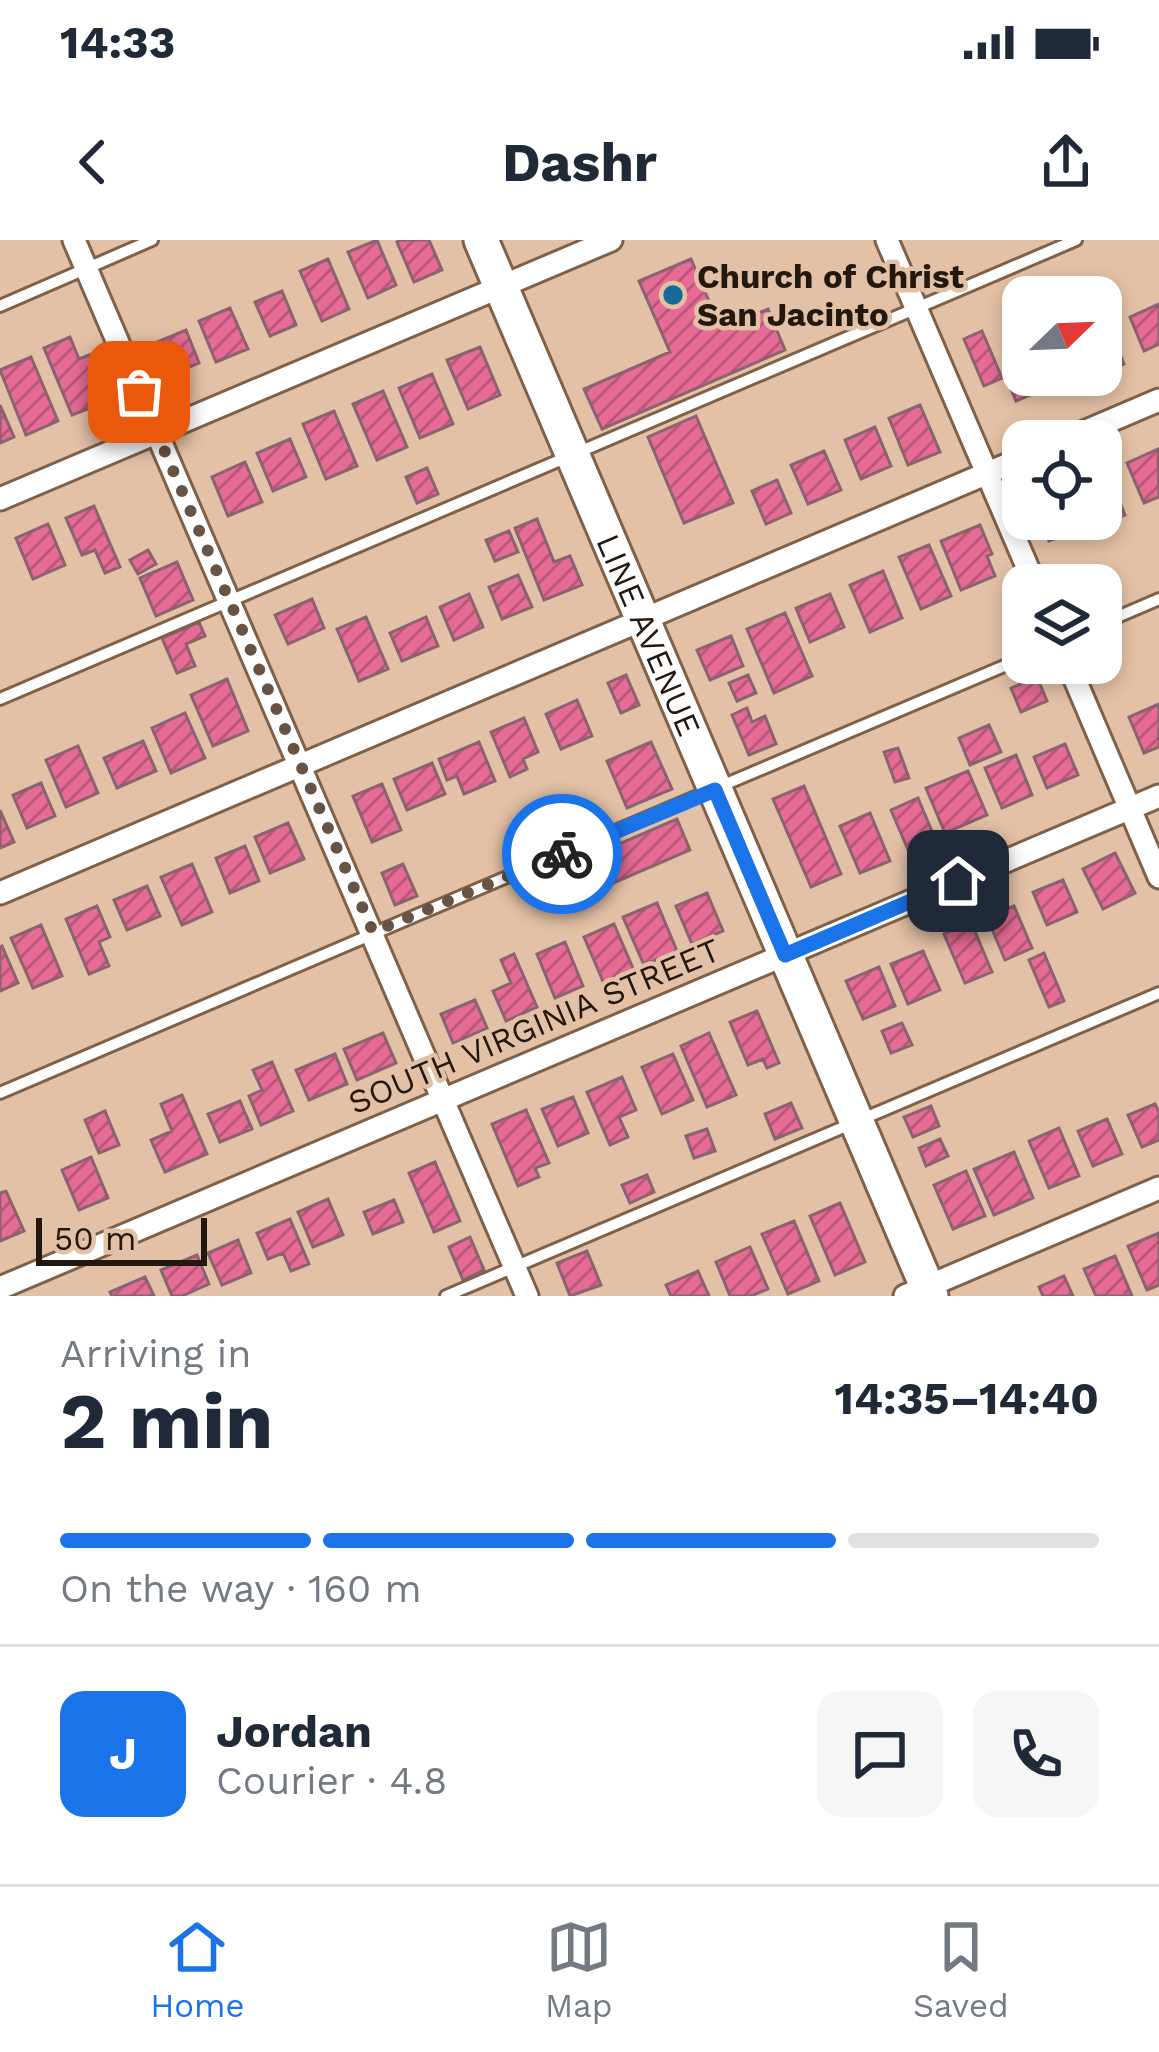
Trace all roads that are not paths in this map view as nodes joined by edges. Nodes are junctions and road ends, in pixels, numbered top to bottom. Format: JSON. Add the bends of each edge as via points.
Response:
{"nodes":[{"id":1,"x":74,"y":240,"type":"edge"},
{"id":2,"x":152,"y":240,"type":"edge"},
{"id":3,"x":481,"y":240,"type":"edge"},
{"id":4,"x":611,"y":240,"type":"edge"},
{"id":5,"x":887,"y":240,"type":"edge"},
{"id":6,"x":1076,"y":240,"type":"edge"},
{"id":7,"x":86,"y":268,"type":"junction"},
{"id":8,"x":501,"y":287,"type":"junction"},
{"id":9,"x":0,"y":305,"type":"edge"},
{"id":10,"x":916,"y":308,"type":"junction"},
{"id":11,"x":1159,"y":400,"type":"edge"},
{"id":12,"x":1112,"y":420,"type":"edge"},
{"id":13,"x":157,"y":433,"type":"junction"},
{"id":14,"x":573,"y":455,"type":"junction"},
{"id":15,"x":1002,"y":467,"type":"edge"},
{"id":16,"x":987,"y":473,"type":"junction"},
{"id":17,"x":0,"y":499,"type":"edge"},
{"id":18,"x":1026,"y":564,"type":"edge"},
{"id":19,"x":1159,"y":599,"type":"edge"},
{"id":20,"x":230,"y":601,"type":"junction"},
{"id":21,"x":1122,"y":615,"type":"edge"},
{"id":22,"x":643,"y":620,"type":"junction"},
{"id":23,"x":1002,"y":667,"type":"edge"},
{"id":24,"x":1077,"y":684,"type":"edge"},
{"id":25,"x":0,"y":698,"type":"edge"},
{"id":26,"x":302,"y":765,"type":"junction"},
{"id":27,"x":715,"y":790,"type":"junction"},
{"id":28,"x":1159,"y":796,"type":"edge"},
{"id":29,"x":1130,"y":808,"type":"junction"},
{"id":30,"x":1159,"y":877,"type":"edge"},
{"id":31,"x":0,"y":893,"type":"edge"},
{"id":32,"x":373,"y":932,"type":"junction"},
{"id":33,"x":785,"y":955,"type":"junction"},
{"id":34,"x":1159,"y":994,"type":"edge"},
{"id":35,"x":0,"y":1093,"type":"edge"},
{"id":36,"x":444,"y":1099,"type":"junction"},
{"id":37,"x":856,"y":1122,"type":"junction"},
{"id":38,"x":1159,"y":1188,"type":"edge"},
{"id":39,"x":515,"y":1267,"type":"junction"},
{"id":40,"x":0,"y":1288,"type":"edge"},
{"id":41,"x":921,"y":1293,"type":"edge"},
{"id":42,"x":446,"y":1296,"type":"edge"},
{"id":43,"x":527,"y":1296,"type":"edge"}],
"edges":[{"from":1,"to":7,"type":"street"},
{"from":2,"to":7,"type":"lane"},
{"from":3,"to":8,"type":"main road","name":"LINE AVENUE"},
{"from":4,"to":8,"type":"street"},
{"from":5,"to":10,"type":"street"},
{"from":6,"to":10,"type":"lane"},
{"from":7,"to":9,"type":"lane"},
{"from":7,"to":13,"type":"street"},
{"from":8,"to":13,"type":"street"},
{"from":8,"to":14,"type":"main road","name":"LINE AVENUE"},
{"from":10,"to":14,"type":"lane"},
{"from":10,"to":16,"type":"street"},
{"from":11,"to":12,"type":"street"},
{"from":13,"to":17,"type":"street"},
{"from":13,"to":20,"type":"street"},
{"from":14,"to":20,"type":"lane"},
{"from":14,"to":22,"type":"main road","name":"LINE AVENUE"},
{"from":15,"to":16,"type":"street"},
{"from":16,"to":18,"type":"street"},
{"from":16,"to":22,"type":"street"},
{"from":19,"to":21,"type":"lane"},
{"from":20,"to":25,"type":"lane"},
{"from":20,"to":26,"type":"street"},
{"from":22,"to":26,"type":"street"},
{"from":22,"to":27,"type":"main road","name":"LINE AVENUE"},
{"from":23,"to":27,"type":"lane"},
{"from":24,"to":29,"type":"street"},
{"from":26,"to":31,"type":"street"},
{"from":26,"to":32,"type":"street"},
{"from":27,"to":32,"type":"lane"},
{"from":27,"to":33,"type":"main road","name":"LINE AVENUE"},
{"from":28,"to":29,"type":"street","name":"SOUTH VIRGINIA STREET"},
{"from":29,"to":30,"type":"street"},
{"from":29,"to":33,"type":"street","name":"SOUTH VIRGINIA STREET"},
{"from":32,"to":35,"type":"lane"},
{"from":32,"to":36,"type":"street"},
{"from":33,"to":36,"type":"street","name":"SOUTH VIRGINIA STREET"},
{"from":33,"to":37,"type":"main road","name":"LINE AVENUE"},
{"from":34,"to":37,"type":"lane"},
{"from":36,"to":39,"type":"street"},
{"from":36,"to":40,"type":"street","name":"SOUTH VIRGINIA STREET"},
{"from":37,"to":39,"type":"lane"},
{"from":37,"to":41,"type":"main road","name":"LINE AVENUE"},
{"from":38,"to":41,"type":"street"},
{"from":39,"to":42,"type":"lane"},
{"from":39,"to":43,"type":"street"}]}
